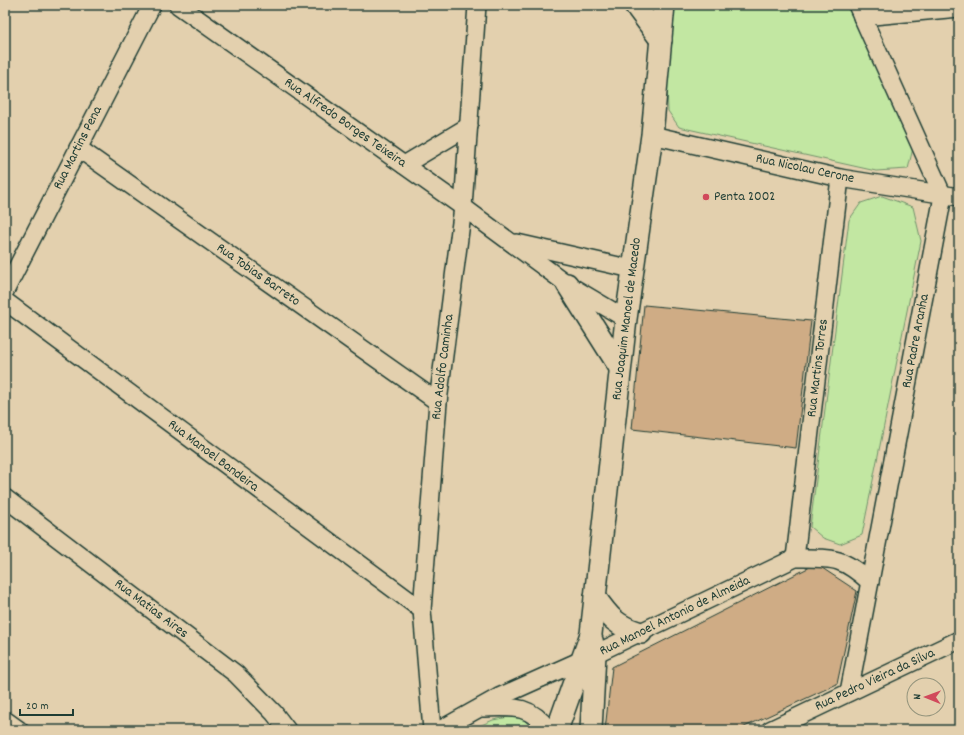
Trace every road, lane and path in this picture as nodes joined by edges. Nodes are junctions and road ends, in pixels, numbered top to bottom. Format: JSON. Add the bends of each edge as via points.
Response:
{"nodes":[{"id":1,"x":152,"y":5,"type":"edge"},
{"id":2,"x":178,"y":5,"type":"edge"},
{"id":3,"x":477,"y":5,"type":"edge"},
{"id":4,"x":635,"y":5,"type":"edge"},
{"id":5,"x":664,"y":5,"type":"edge"},
{"id":6,"x":959,"y":8,"type":"edge"},
{"id":7,"x":860,"y":11,"type":"edge"},
{"id":8,"x":660,"y":40,"type":"junction"},
{"id":9,"x":469,"y":126,"type":"junction"},
{"id":10,"x":652,"y":135,"type":"junction"},
{"id":11,"x":78,"y":148,"type":"junction"},
{"id":12,"x":404,"y":165,"type":"junction"},
{"id":13,"x":840,"y":178,"type":"junction"},
{"id":14,"x":951,"y":196,"type":"edge"},
{"id":15,"x":463,"y":207,"type":"junction"},
{"id":16,"x":511,"y":242,"type":"junction"},
{"id":17,"x":632,"y":269,"type":"junction"},
{"id":18,"x":567,"y":284,"type":"junction"},
{"id":19,"x":5,"y":290,"type":"edge"},
{"id":20,"x":5,"y":301,"type":"edge"},
{"id":21,"x":626,"y":319,"type":"junction"},
{"id":22,"x":620,"y":368,"type":"junction"},
{"id":23,"x":438,"y":402,"type":"junction"},
{"id":24,"x":5,"y":498,"type":"edge"},
{"id":25,"x":795,"y":558,"type":"junction"},
{"id":26,"x":870,"y":582,"type":"junction"},
{"id":27,"x":596,"y":597,"type":"junction"},
{"id":28,"x":422,"y":610,"type":"junction"},
{"id":29,"x":641,"y":633,"type":"junction"},
{"id":30,"x":958,"y":642,"type":"edge"},
{"id":31,"x":588,"y":658,"type":"junction"},
{"id":32,"x":849,"y":692,"type":"junction"},
{"id":33,"x":481,"y":708,"type":"junction"},
{"id":34,"x":5,"y":720,"type":"edge"},
{"id":35,"x":19,"y":730,"type":"edge"},
{"id":36,"x":287,"y":730,"type":"edge"},
{"id":37,"x":432,"y":730,"type":"edge"},
{"id":38,"x":440,"y":730,"type":"edge"},
{"id":39,"x":549,"y":730,"type":"edge"},
{"id":40,"x":557,"y":730,"type":"edge"},
{"id":41,"x":591,"y":730,"type":"edge"},
{"id":42,"x":770,"y":730,"type":"edge"}],
"edges":[{"from":1,"to":11,"type":"street","name":"Rua Martins Pena"},
{"from":2,"to":12,"type":"street","name":"Rua Alfredo Borges Teixeira"},
{"from":3,"to":9,"type":"street","name":"Rua Adolfo Caminha"},
{"from":4,"to":8,"type":"street"},
{"from":5,"to":8,"type":"street","name":"Rua Joaquim Manoel de Macedo"},
{"from":6,"to":7,"type":"street"},
{"from":7,"to":14,"type":"street"},
{"from":8,"to":10,"type":"street","name":"Rua Joaquim Manoel de Macedo"},
{"from":9,"to":12,"type":"street"},
{"from":9,"to":15,"type":"street","name":"Rua Adolfo Caminha"},
{"from":10,"to":13,"type":"street","name":"Rua Nicolau Cerone"},
{"from":10,"to":17,"type":"street","name":"Rua Joaquim Manoel de Macedo"},
{"from":11,"to":19,"type":"street","name":"Rua Martins Pena"},
{"from":11,"to":23,"type":"street","name":"Rua Tobias Barreto"},
{"from":12,"to":15,"type":"street","name":"Rua Alfredo Borges Teixeira"},
{"from":13,"to":14,"type":"street","name":"Rua Nicolau Cerone"},
{"from":13,"to":25,"type":"street","name":"Rua Martins Torres"},
{"from":14,"to":26,"type":"street","name":"Rua Padre Aranha"},
{"from":15,"to":16,"type":"street","name":"Rua Alfredo Borges Teixeira"},
{"from":15,"to":23,"type":"street","name":"Rua Adolfo Caminha"},
{"from":16,"to":17,"type":"street","name":"Rua Alfredo Borges Teixeira"},
{"from":16,"to":18,"type":"street","name":"Rua Alfredo Borges Teixeira"},
{"from":17,"to":21,"type":"street","name":"Rua Joaquim Manoel de Macedo"},
{"from":18,"to":21,"type":"street","name":"Rua Alfredo Borges Teixeira"},
{"from":18,"to":22,"type":"street"},
{"from":20,"to":28,"type":"street","name":"Rua Manoel Bandeira"},
{"from":21,"to":22,"type":"street","name":"Rua Joaquim Manoel de Macedo"},
{"from":22,"to":27,"type":"street","name":"Rua Joaquim Manoel de Macedo"},
{"from":23,"to":28,"type":"street","name":"Rua Adolfo Caminha"},
{"from":24,"to":36,"type":"street","name":"Rua Matias Aires","via":[[236,674]]},
{"from":25,"to":26,"type":"street","name":"Rua Manoel Antonio de Almeida","via":[[830,558],[852,566]]},
{"from":25,"to":29,"type":"street","name":"Rua Manoel Antonio de Almeida"},
{"from":26,"to":32,"type":"street","name":"Rua Padre Aranha"},
{"from":27,"to":29,"type":"street","via":[[615,622],[626,629]]},
{"from":27,"to":31,"type":"street","name":"Rua Joaquim Manoel de Macedo"},
{"from":28,"to":37,"type":"street","name":"Rua Adolfo Caminha"},
{"from":29,"to":31,"type":"street","name":"Rua Manoel Antonio de Almeida"},
{"from":30,"to":32,"type":"street","name":"Rua Pedro Vieira da Silva"},
{"from":31,"to":33,"type":"street","name":"Rua Manoel Antonio de Almeida","via":[[499,697]]},
{"from":31,"to":40,"type":"street","name":"Rua Joaquim Manoel de Macedo"},
{"from":31,"to":41,"type":"street"},
{"from":32,"to":42,"type":"street","name":"Rua Pedro Vieira da Silva"},
{"from":33,"to":38,"type":"street","name":"Rua Manoel Antonio de Almeida"},
{"from":33,"to":39,"type":"street","name":"Rua Manoel Antonio de Almeida","via":[[510,707],[528,710]]},
{"from":34,"to":35,"type":"street"}]}
